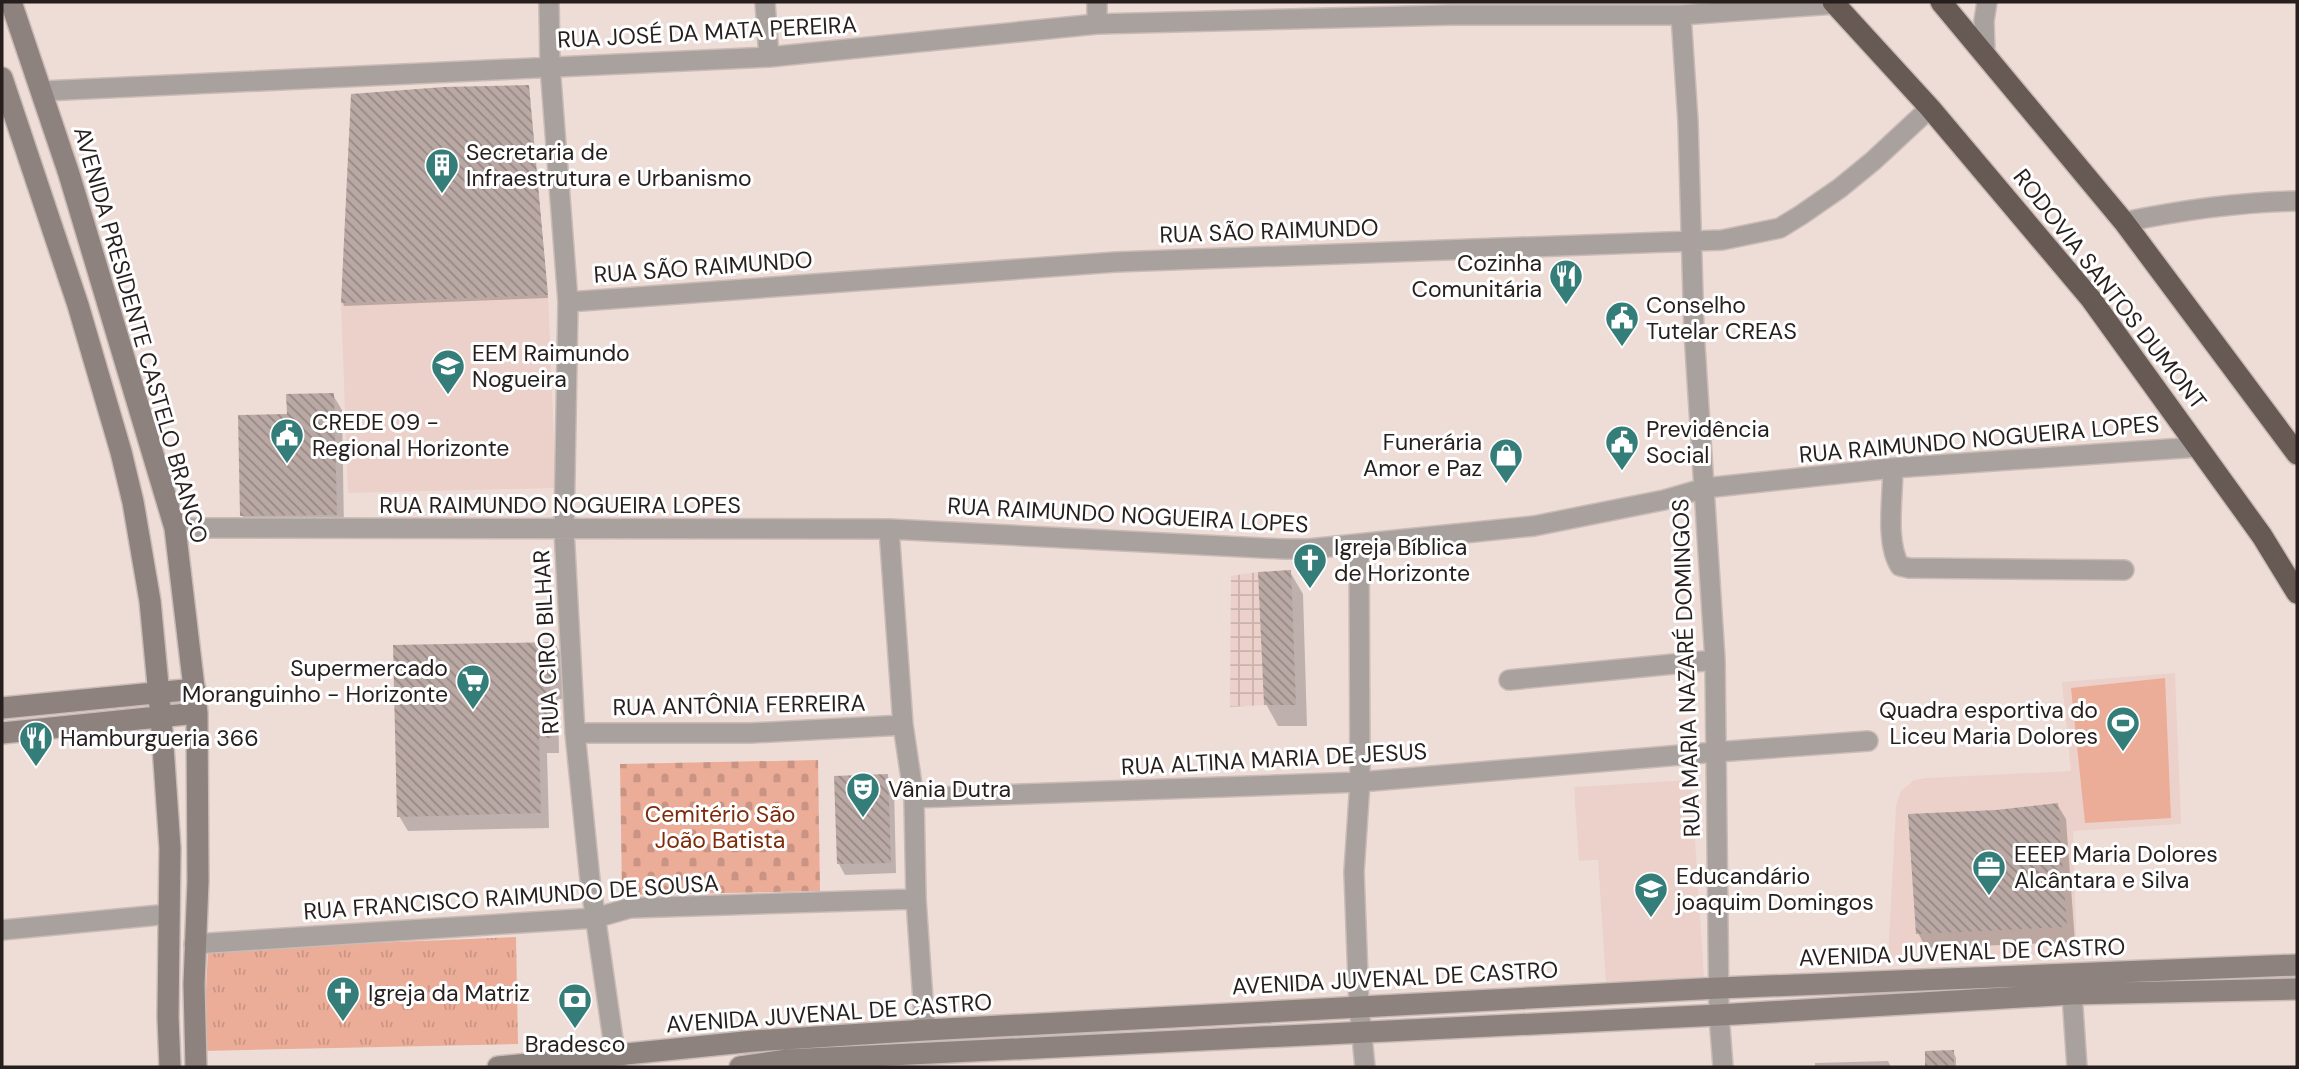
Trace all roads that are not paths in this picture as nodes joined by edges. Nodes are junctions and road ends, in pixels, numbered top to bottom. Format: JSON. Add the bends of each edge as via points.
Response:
{"nodes":[{"id":1,"x":11,"y":2,"type":"edge"},
{"id":2,"x":549,"y":2,"type":"edge"},
{"id":3,"x":765,"y":2,"type":"edge"},
{"id":4,"x":1097,"y":2,"type":"edge"},
{"id":5,"x":1941,"y":2,"type":"edge"},
{"id":6,"x":1987,"y":2,"type":"edge"},
{"id":7,"x":1834,"y":3,"type":"edge"},
{"id":8,"x":1451,"y":9,"type":"edge"},
{"id":9,"x":1681,"y":15,"type":"junction"},
{"id":10,"x":1097,"y":24,"type":"junction"},
{"id":11,"x":1985,"y":52,"type":"junction"},
{"id":12,"x":769,"y":57,"type":"junction"},
{"id":13,"x":550,"y":66,"type":"junction"},
{"id":14,"x":2,"y":78,"type":"edge"},
{"id":15,"x":43,"y":92,"type":"junction"},
{"id":16,"x":1930,"y":108,"type":"junction"},
{"id":17,"x":69,"y":174,"type":"junction"},
{"id":18,"x":37,"y":185,"type":"junction"},
{"id":19,"x":2297,"y":201,"type":"edge"},
{"id":20,"x":2124,"y":222,"type":"junction"},
{"id":21,"x":1693,"y":241,"type":"junction"},
{"id":22,"x":568,"y":302,"type":"junction"},
{"id":23,"x":2289,"y":432,"type":"edge"},
{"id":24,"x":2198,"y":447,"type":"junction"},
{"id":25,"x":2297,"y":454,"type":"edge"},
{"id":26,"x":1893,"y":468,"type":"junction"},
{"id":27,"x":1705,"y":488,"type":"junction"},
{"id":28,"x":175,"y":528,"type":"junction"},
{"id":29,"x":889,"y":529,"type":"junction"},
{"id":30,"x":564,"y":530,"type":"junction"},
{"id":31,"x":1359,"y":545,"type":"junction"},
{"id":32,"x":2124,"y":570,"type":"dead end"},
{"id":33,"x":2297,"y":593,"type":"edge"},
{"id":34,"x":1715,"y":660,"type":"junction"},
{"id":35,"x":1509,"y":680,"type":"dead end"},
{"id":36,"x":195,"y":690,"type":"junction"},
{"id":37,"x":158,"y":693,"type":"junction"},
{"id":38,"x":2,"y":708,"type":"edge"},
{"id":39,"x":197,"y":713,"type":"junction"},
{"id":40,"x":162,"y":717,"type":"junction"},
{"id":41,"x":903,"y":725,"type":"junction"},
{"id":42,"x":2,"y":733,"type":"edge"},
{"id":43,"x":575,"y":733,"type":"junction"},
{"id":44,"x":1868,"y":741,"type":"dead end"},
{"id":45,"x":1716,"y":751,"type":"junction"},
{"id":46,"x":1360,"y":782,"type":"junction"},
{"id":47,"x":914,"y":798,"type":"junction"},
{"id":48,"x":916,"y":899,"type":"junction"},
{"id":49,"x":170,"y":914,"type":"junction"},
{"id":50,"x":595,"y":918,"type":"junction"},
{"id":51,"x":2,"y":930,"type":"edge"},
{"id":52,"x":194,"y":944,"type":"junction"},
{"id":53,"x":2297,"y":965,"type":"edge"},
{"id":54,"x":1719,"y":988,"type":"junction"},
{"id":55,"x":2297,"y":989,"type":"edge"},
{"id":56,"x":2072,"y":994,"type":"junction"},
{"id":57,"x":1359,"y":1006,"type":"junction"},
{"id":58,"x":1719,"y":1015,"type":"junction"},
{"id":59,"x":925,"y":1030,"type":"junction"},
{"id":60,"x":1362,"y":1032,"type":"junction"},
{"id":61,"x":616,"y":1062,"type":"edge"},
{"id":62,"x":170,"y":1067,"type":"edge"},
{"id":63,"x":196,"y":1067,"type":"edge"},
{"id":64,"x":498,"y":1067,"type":"edge"},
{"id":65,"x":740,"y":1067,"type":"edge"},
{"id":66,"x":1365,"y":1067,"type":"edge"},
{"id":67,"x":1723,"y":1067,"type":"edge"},
{"id":68,"x":2077,"y":1067,"type":"edge"}],
"edges":[{"from":1,"to":15,"type":"street","name":"AVENIDA PRESIDENTE CASTELO BRANCO"},
{"from":2,"to":13,"type":"street","name":"RUA CIRO BILHAR"},
{"from":3,"to":12,"type":"street"},
{"from":4,"to":10,"type":"street"},
{"from":5,"to":11,"type":"highway"},
{"from":6,"to":11,"type":"street"},
{"from":7,"to":9,"type":"street","name":"RUA JOSÉ DA MATA PEREIRA"},
{"from":7,"to":16,"type":"highway","name":"RODOVIA SANTOS DUMONT"},
{"from":8,"to":9,"type":"street","name":"RUA JOSÉ DA MATA PEREIRA"},
{"from":8,"to":10,"type":"street","name":"RUA JOSÉ DA MATA PEREIRA"},
{"from":9,"to":21,"type":"street","name":"RUA MARIA NAZARÉ DOMINGOS"},
{"from":10,"to":12,"type":"street","name":"RUA JOSÉ DA MATA PEREIRA"},
{"from":11,"to":20,"type":"highway"},
{"from":12,"to":13,"type":"street","name":"RUA JOSÉ DA MATA PEREIRA"},
{"from":13,"to":15,"type":"street","name":"RUA JOSÉ DA MATA PEREIRA"},
{"from":13,"to":22,"type":"street","name":"RUA CIRO BILHAR"},
{"from":14,"to":18,"type":"street"},
{"from":15,"to":17,"type":"street","name":"AVENIDA PRESIDENTE CASTELO BRANCO"},
{"from":16,"to":21,"type":"street","name":"RUA SÃO RAIMUNDO","via":[[1840,188],[1780,228]]},
{"from":16,"to":24,"type":"highway","name":"RODOVIA SANTOS DUMONT","via":[[2091,299]]},
{"from":17,"to":18,"type":"street"},
{"from":17,"to":28,"type":"street","name":"AVENIDA PRESIDENTE CASTELO BRANCO"},
{"from":18,"to":37,"type":"street","via":[[121,452],[150,601]]},
{"from":19,"to":20,"type":"street","via":[[2248,202]]},
{"from":20,"to":23,"type":"highway"},
{"from":21,"to":22,"type":"street","name":"RUA SÃO RAIMUNDO","via":[[1116,261]]},
{"from":21,"to":27,"type":"street","name":"RUA MARIA NAZARÉ DOMINGOS"},
{"from":22,"to":30,"type":"street","name":"RUA CIRO BILHAR"},
{"from":23,"to":25,"type":"highway"},
{"from":24,"to":26,"type":"street","name":"RUA RAIMUNDO NOGUEIRA LOPES"},
{"from":24,"to":33,"type":"highway","name":"RODOVIA SANTOS DUMONT"},
{"from":26,"to":27,"type":"street","name":"RUA RAIMUNDO NOGUEIRA LOPES"},
{"from":26,"to":32,"type":"street","via":[[1892,541],[1900,566]]},
{"from":27,"to":31,"type":"street","name":"RUA RAIMUNDO NOGUEIRA LOPES","via":[[1534,526]]},
{"from":27,"to":34,"type":"street","name":"RUA MARIA NAZARÉ DOMINGOS"},
{"from":28,"to":30,"type":"street","name":"RUA RAIMUNDO NOGUEIRA LOPES"},
{"from":28,"to":36,"type":"street","name":"AVENIDA PRESIDENTE CASTELO BRANCO"},
{"from":29,"to":30,"type":"street","name":"RUA RAIMUNDO NOGUEIRA LOPES"},
{"from":29,"to":31,"type":"street","name":"RUA RAIMUNDO NOGUEIRA LOPES","via":[[1284,550]]},
{"from":29,"to":41,"type":"street"},
{"from":30,"to":43,"type":"street","name":"RUA CIRO BILHAR"},
{"from":31,"to":46,"type":"street"},
{"from":34,"to":35,"type":"street"},
{"from":34,"to":45,"type":"street","name":"RUA MARIA NAZARÉ DOMINGOS"},
{"from":36,"to":37,"type":"street"},
{"from":36,"to":39,"type":"street","name":"AVENIDA PRESIDENTE CASTELO BRANCO"},
{"from":37,"to":38,"type":"street"},
{"from":37,"to":40,"type":"street"},
{"from":39,"to":40,"type":"street"},
{"from":39,"to":52,"type":"street","name":"AVENIDA PRESIDENTE CASTELO BRANCO"},
{"from":40,"to":42,"type":"street"},
{"from":40,"to":49,"type":"street"},
{"from":41,"to":43,"type":"street","name":"RUA ANTÔNIA FERREIRA","via":[[751,733]]},
{"from":41,"to":47,"type":"street"},
{"from":43,"to":50,"type":"street","name":"RUA CIRO BILHAR"},
{"from":44,"to":45,"type":"street","name":"RUA ALTINA MARIA DE JESUS"},
{"from":45,"to":46,"type":"street","name":"RUA ALTINA MARIA DE JESUS"},
{"from":45,"to":54,"type":"street","name":"RUA MARIA NAZARÉ DOMINGOS"},
{"from":46,"to":47,"type":"street","name":"RUA ALTINA MARIA DE JESUS"},
{"from":46,"to":57,"type":"street","via":[[1354,872]]},
{"from":47,"to":48,"type":"street"},
{"from":48,"to":50,"type":"street","name":"RUA FRANCISCO RAIMUNDO DE SOUSA","via":[[630,908]]},
{"from":48,"to":59,"type":"street"},
{"from":49,"to":51,"type":"street"},
{"from":49,"to":62,"type":"street"},
{"from":50,"to":52,"type":"street","name":"RUA FRANCISCO RAIMUNDO DE SOUSA"},
{"from":50,"to":61,"type":"street","name":"RUA CIRO BILHAR"},
{"from":52,"to":63,"type":"street","name":"AVENIDA PRESIDENTE CASTELO BRANCO"},
{"from":53,"to":54,"type":"street","name":"AVENIDA JUVENAL DE CASTRO"},
{"from":54,"to":57,"type":"street","name":"AVENIDA JUVENAL DE CASTRO"},
{"from":54,"to":58,"type":"street","name":"RUA MARIA NAZARÉ DOMINGOS"},
{"from":55,"to":56,"type":"street","name":"AVENIDA JUVENAL DE CASTRO"},
{"from":56,"to":58,"type":"street","name":"AVENIDA JUVENAL DE CASTRO"},
{"from":56,"to":68,"type":"street"},
{"from":57,"to":59,"type":"street","name":"AVENIDA JUVENAL DE CASTRO"},
{"from":57,"to":60,"type":"street"},
{"from":58,"to":60,"type":"street","name":"AVENIDA JUVENAL DE CASTRO"},
{"from":58,"to":67,"type":"street","name":"RUA MARIA NAZARÉ DOMINGOS"},
{"from":59,"to":61,"type":"street","name":"AVENIDA JUVENAL DE CASTRO","via":[[754,1041]]},
{"from":60,"to":65,"type":"street","name":"AVENIDA JUVENAL DE CASTRO","via":[[787,1060]]},
{"from":60,"to":66,"type":"street"},
{"from":61,"to":64,"type":"street","name":"AVENIDA JUVENAL DE CASTRO"}]}
